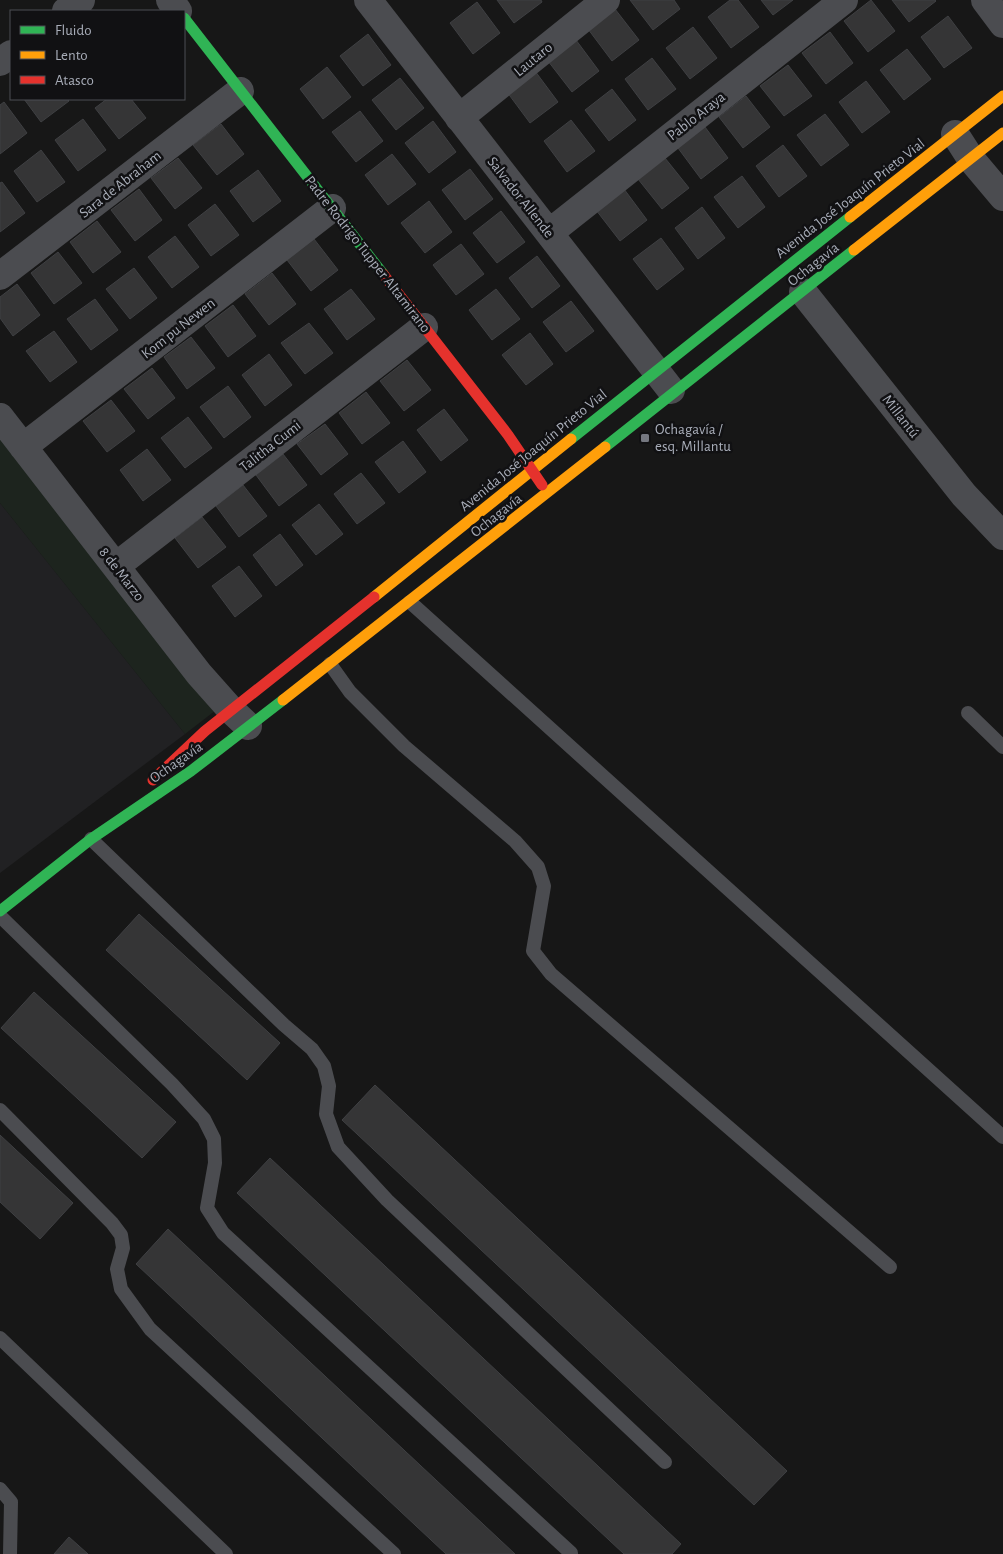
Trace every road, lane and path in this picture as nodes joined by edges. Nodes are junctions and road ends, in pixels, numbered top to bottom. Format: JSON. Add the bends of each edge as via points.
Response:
{"nodes":[{"id":1,"x":81,"y":0,"type":"edge"},
{"id":2,"x":368,"y":0,"type":"edge"},
{"id":3,"x":606,"y":0,"type":"edge"},
{"id":4,"x":844,"y":0,"type":"edge"},
{"id":5,"x":985,"y":0,"type":"edge"},
{"id":6,"x":67,"y":10,"type":"edge"},
{"id":7,"x":185,"y":19,"type":"edge"},
{"id":8,"x":1003,"y":24,"type":"edge"},
{"id":9,"x":240,"y":91,"type":"junction"},
{"id":10,"x":1003,"y":96,"type":"edge"},
{"id":11,"x":460,"y":118,"type":"junction"},
{"id":12,"x":955,"y":134,"type":"junction"},
{"id":13,"x":1003,"y":134,"type":"edge"},
{"id":14,"x":971,"y":159,"type":"junction"},
{"id":15,"x":1003,"y":197,"type":"edge"},
{"id":16,"x":332,"y":208,"type":"junction"},
{"id":17,"x":549,"y":233,"type":"junction"},
{"id":18,"x":0,"y":276,"type":"edge"},
{"id":19,"x":803,"y":292,"type":"junction"},
{"id":20,"x":424,"y":327,"type":"junction"},
{"id":21,"x":656,"y":371,"type":"junction"},
{"id":22,"x":674,"y":393,"type":"junction"},
{"id":23,"x":0,"y":417,"type":"edge"},
{"id":24,"x":23,"y":447,"type":"junction"},
{"id":25,"x":531,"y":471,"type":"junction"},
{"id":26,"x":548,"y":493,"type":"junction"},
{"id":27,"x":1003,"y":536,"type":"edge"},
{"id":28,"x":116,"y":566,"type":"junction"},
{"id":29,"x":410,"y":602,"type":"junction"},
{"id":30,"x":330,"y":664,"type":"junction"},
{"id":31,"x":968,"y":713,"type":"dead end"},
{"id":32,"x":240,"y":719,"type":"junction"},
{"id":33,"x":1003,"y":747,"type":"edge"},
{"id":34,"x":91,"y":839,"type":"junction"},
{"id":35,"x":0,"y":912,"type":"edge"},
{"id":36,"x":0,"y":916,"type":"edge"},
{"id":37,"x":0,"y":1110,"type":"edge"},
{"id":38,"x":1003,"y":1137,"type":"edge"},
{"id":39,"x":890,"y":1267,"type":"dead end"},
{"id":40,"x":0,"y":1338,"type":"edge"},
{"id":41,"x":665,"y":1462,"type":"dead end"},
{"id":42,"x":0,"y":1489,"type":"edge"},
{"id":43,"x":571,"y":1553,"type":"dead end"},
{"id":44,"x":10,"y":1554,"type":"edge"},
{"id":45,"x":226,"y":1554,"type":"edge"},
{"id":46,"x":394,"y":1554,"type":"edge"}],
"edges":[{"from":1,"to":6,"type":"street"},
{"from":2,"to":11,"type":"street","name":"Salvador Allende"},
{"from":3,"to":11,"type":"street","name":"Lautaro"},
{"from":4,"to":17,"type":"street","name":"Pablo Araya"},
{"from":5,"to":8,"type":"street"},
{"from":7,"to":9,"type":"main road","name":"Padre Rodrigo Tupper Altamirano"},
{"from":9,"to":16,"type":"main road","name":"Padre Rodrigo Tupper Altamirano"},
{"from":9,"to":18,"type":"street","name":"Sara de Abraham"},
{"from":10,"to":12,"type":"main road","name":"Avenida José Joaquín Prieto Vial"},
{"from":11,"to":17,"type":"street","name":"Salvador Allende"},
{"from":12,"to":14,"type":"street"},
{"from":12,"to":21,"type":"main road","name":"Avenida José Joaquín Prieto Vial"},
{"from":13,"to":14,"type":"main road","name":"Ochagavía"},
{"from":14,"to":15,"type":"street"},
{"from":14,"to":19,"type":"main road","name":"Ochagavía"},
{"from":16,"to":20,"type":"main road","name":"Padre Rodrigo Tupper Altamirano"},
{"from":16,"to":24,"type":"street","name":"Kom pu Newen"},
{"from":17,"to":21,"type":"street","name":"Salvador Allende"},
{"from":19,"to":22,"type":"main road","name":"Ochagavía"},
{"from":19,"to":27,"type":"street","name":"Millantú","via":[[964,495]]},
{"from":20,"to":25,"type":"main road","name":"Padre Rodrigo Tupper Altamirano","via":[[508,435]]},
{"from":20,"to":28,"type":"street","name":"Talitha Cumi"},
{"from":21,"to":22,"type":"street","name":"Salvador Allende"},
{"from":21,"to":25,"type":"main road","name":"Avenida José Joaquín Prieto Vial"},
{"from":22,"to":26,"type":"main road","name":"Ochagavía"},
{"from":23,"to":24,"type":"street","name":"8 de Marzo"},
{"from":24,"to":28,"type":"street","name":"8 de Marzo"},
{"from":25,"to":26,"type":"main road","name":"Padre Rodrigo Tupper Altamirano"},
{"from":25,"to":32,"type":"main road","name":"Avenida José Joaquín Prieto Vial"},
{"from":26,"to":29,"type":"main road","name":"Ochagavía"},
{"from":28,"to":32,"type":"street","name":"8 de Marzo","via":[[200,674]]},
{"from":29,"to":30,"type":"main road","name":"Ochagavía"},
{"from":29,"to":38,"type":"lane"},
{"from":30,"to":32,"type":"main road","name":"Ochagavía"},
{"from":30,"to":39,"type":"lane","via":[[350,692],[404,746],[514,841],[538,867],[544,886],[534,951],[551,974]]},
{"from":31,"to":33,"type":"lane"},
{"from":32,"to":34,"type":"main road","name":"Ochagavía","via":[[190,771]]},
{"from":32,"to":34,"type":"main road","name":"Avenida José Joaquín Prieto Vial","via":[[205,731]]},
{"from":34,"to":35,"type":"main road","name":"Ochagavía"},
{"from":34,"to":41,"type":"lane","via":[[312,1049],[324,1066],[329,1086],[326,1114],[338,1146],[387,1200]]},
{"from":36,"to":43,"type":"lane","via":[[204,1119],[214,1139],[215,1163],[207,1208],[223,1233]]},
{"from":37,"to":46,"type":"lane","via":[[121,1235],[123,1248],[117,1269],[121,1289],[150,1329]]},
{"from":40,"to":45,"type":"lane"},
{"from":42,"to":44,"type":"lane","via":[[11,1502]]}]}
